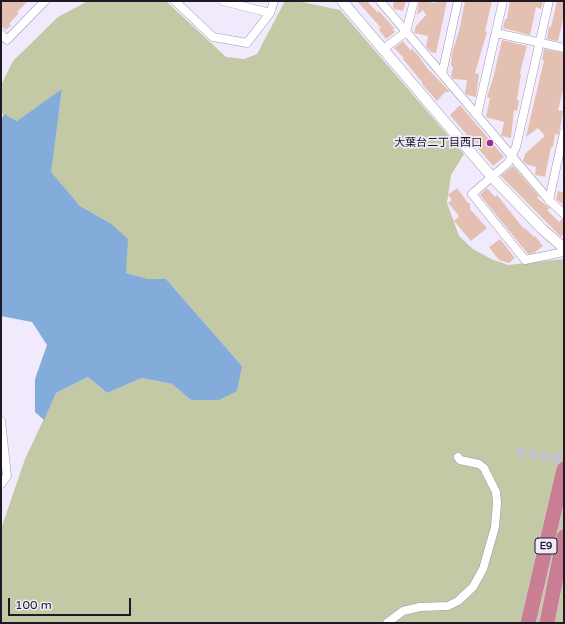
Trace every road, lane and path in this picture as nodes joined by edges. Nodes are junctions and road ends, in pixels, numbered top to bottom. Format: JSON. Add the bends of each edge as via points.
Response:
{"nodes":[{"id":1,"x":45,"y":1,"type":"edge"},
{"id":2,"x":175,"y":1,"type":"edge"},
{"id":3,"x":223,"y":1,"type":"edge"},
{"id":4,"x":274,"y":1,"type":"edge"},
{"id":5,"x":342,"y":1,"type":"edge"},
{"id":6,"x":380,"y":1,"type":"edge"},
{"id":7,"x":414,"y":1,"type":"edge"},
{"id":8,"x":458,"y":1,"type":"edge"},
{"id":9,"x":503,"y":1,"type":"edge"},
{"id":10,"x":549,"y":1,"type":"edge"},
{"id":11,"x":270,"y":13,"type":"junction"},
{"id":12,"x":406,"y":32,"type":"junction"},
{"id":13,"x":496,"y":33,"type":"junction"},
{"id":14,"x":1,"y":34,"type":"edge"},
{"id":15,"x":539,"y":42,"type":"junction"},
{"id":16,"x":564,"y":48,"type":"edge"},
{"id":17,"x":382,"y":50,"type":"junction"},
{"id":18,"x":442,"y":74,"type":"junction"},
{"id":19,"x":477,"y":115,"type":"junction"},
{"id":20,"x":564,"y":132,"type":"edge"},
{"id":21,"x":512,"y":156,"type":"junction"},
{"id":22,"x":491,"y":176,"type":"junction"},
{"id":23,"x":549,"y":200,"type":"junction"},
{"id":24,"x":564,"y":214,"type":"edge"},
{"id":25,"x":564,"y":248,"type":"edge"},
{"id":26,"x":564,"y":252,"type":"edge"},
{"id":27,"x":1,"y":421,"type":"edge"},
{"id":28,"x":2,"y":443,"type":"edge"},
{"id":29,"x":458,"y":457,"type":"dead end"},
{"id":30,"x":564,"y":469,"type":"edge"},
{"id":31,"x":1,"y":484,"type":"edge"},
{"id":32,"x":564,"y":537,"type":"edge"},
{"id":33,"x":387,"y":623,"type":"edge"},
{"id":34,"x":528,"y":623,"type":"edge"},
{"id":35,"x":547,"y":623,"type":"edge"}],
"edges":[{"from":1,"to":14,"type":"street","via":[[6,40]]},
{"from":2,"to":11,"type":"street","via":[[213,37],[247,43]]},
{"from":3,"to":11,"type":"street"},
{"from":4,"to":11,"type":"street"},
{"from":5,"to":17,"type":"street"},
{"from":6,"to":12,"type":"street"},
{"from":7,"to":12,"type":"street"},
{"from":8,"to":18,"type":"street"},
{"from":9,"to":13,"type":"street"},
{"from":10,"to":15,"type":"street"},
{"from":12,"to":17,"type":"street"},
{"from":12,"to":18,"type":"street"},
{"from":13,"to":15,"type":"street"},
{"from":13,"to":19,"type":"street"},
{"from":15,"to":16,"type":"street"},
{"from":15,"to":21,"type":"street"},
{"from":17,"to":22,"type":"street"},
{"from":18,"to":19,"type":"street"},
{"from":19,"to":21,"type":"street"},
{"from":20,"to":23,"type":"street"},
{"from":21,"to":22,"type":"street","via":[[508,163]]},
{"from":21,"to":23,"type":"street"},
{"from":22,"to":25,"type":"street"},
{"from":22,"to":26,"type":"street","via":[[472,194],[525,260]]},
{"from":23,"to":24,"type":"street"},
{"from":27,"to":28,"type":"street"},
{"from":28,"to":31,"type":"street","via":[[7,476]]},
{"from":29,"to":33,"type":"street","via":[[484,468],[496,492],[498,503],[495,527],[484,569],[473,587],[458,601],[448,606],[420,607],[403,611]]},
{"from":30,"to":34,"type":"highway","number":"E9"},
{"from":32,"to":35,"type":"highway","number":"E9"}]}
